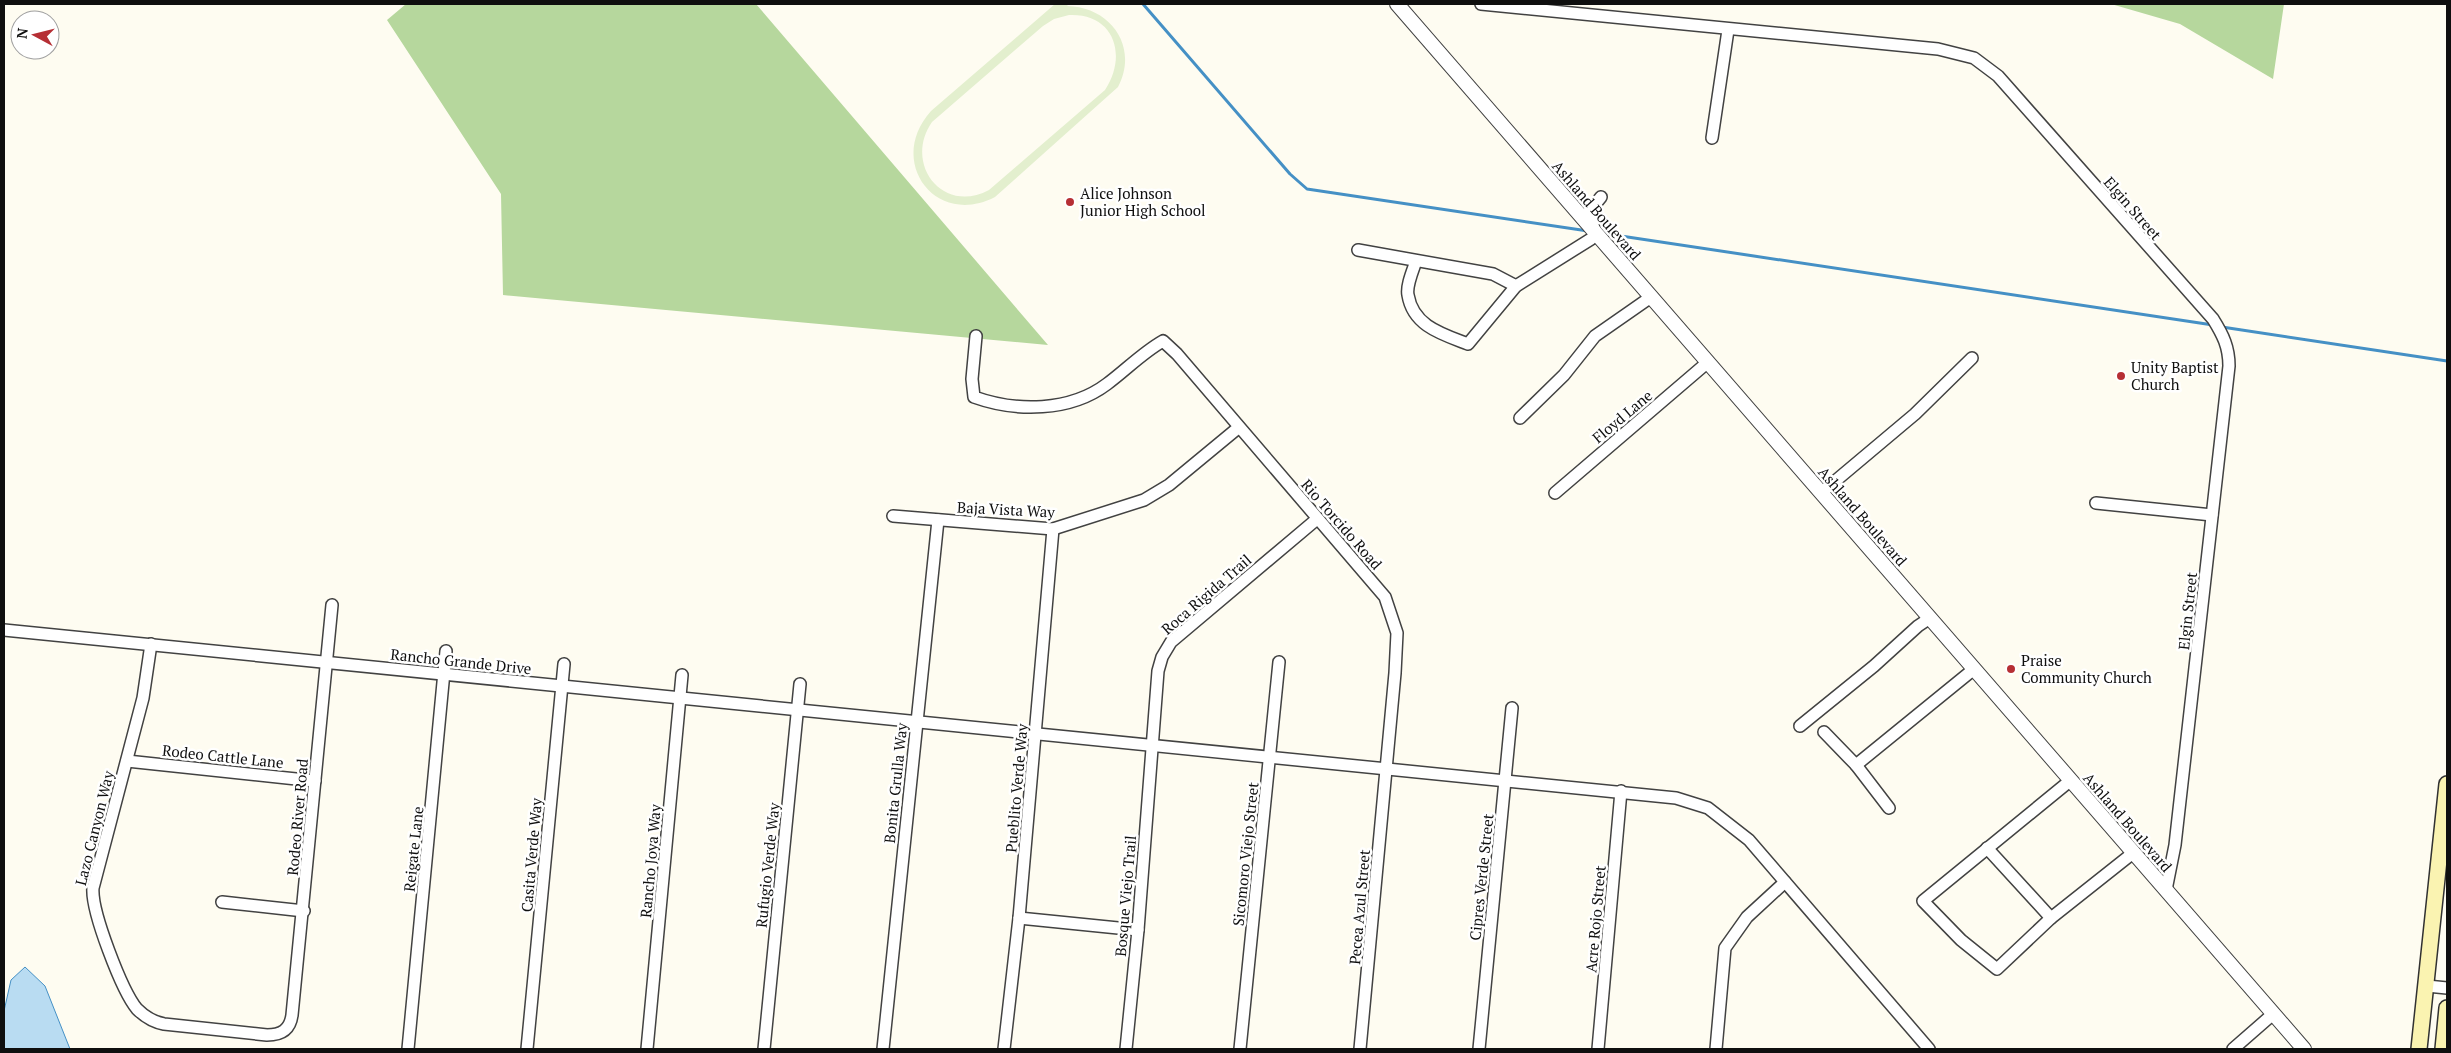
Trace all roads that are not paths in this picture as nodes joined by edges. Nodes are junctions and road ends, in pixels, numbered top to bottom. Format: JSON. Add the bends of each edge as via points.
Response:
{"nodes":[{"id":1,"x":1397,"y":4,"type":"edge"},
{"id":2,"x":1481,"y":4,"type":"edge"},
{"id":3,"x":1728,"y":30,"type":"junction"},
{"id":4,"x":1712,"y":138,"type":"dead end"},
{"id":5,"x":1601,"y":197,"type":"dead end"},
{"id":6,"x":1596,"y":233,"type":"junction"},
{"id":7,"x":1358,"y":250,"type":"dead end"},
{"id":8,"x":1416,"y":261,"type":"junction"},
{"id":9,"x":1516,"y":286,"type":"junction"},
{"id":10,"x":1651,"y":297,"type":"junction"},
{"id":11,"x":976,"y":336,"type":"dead end"},
{"id":12,"x":1972,"y":358,"type":"dead end"},
{"id":13,"x":1708,"y":362,"type":"junction"},
{"id":14,"x":1520,"y":418,"type":"dead end"},
{"id":15,"x":1238,"y":428,"type":"junction"},
{"id":16,"x":1555,"y":493,"type":"dead end"},
{"id":17,"x":1821,"y":493,"type":"junction"},
{"id":18,"x":2096,"y":503,"type":"dead end"},
{"id":19,"x":2212,"y":515,"type":"junction"},
{"id":20,"x":893,"y":516,"type":"dead end"},
{"id":21,"x":1317,"y":519,"type":"junction"},
{"id":22,"x":938,"y":520,"type":"junction"},
{"id":23,"x":1053,"y":529,"type":"junction"},
{"id":24,"x":332,"y":605,"type":"dead end"},
{"id":25,"x":1930,"y":618,"type":"junction"},
{"id":26,"x":4,"y":630,"type":"edge"},
{"id":27,"x":151,"y":644,"type":"junction"},
{"id":28,"x":446,"y":651,"type":"dead end"},
{"id":29,"x":326,"y":662,"type":"junction"},
{"id":30,"x":1279,"y":662,"type":"dead end"},
{"id":31,"x":564,"y":664,"type":"dead end"},
{"id":32,"x":1974,"y":670,"type":"junction"},
{"id":33,"x":444,"y":675,"type":"junction"},
{"id":34,"x":682,"y":675,"type":"dead end"},
{"id":35,"x":800,"y":684,"type":"dead end"},
{"id":36,"x":562,"y":686,"type":"junction"},
{"id":37,"x":680,"y":698,"type":"junction"},
{"id":38,"x":1512,"y":708,"type":"dead end"},
{"id":39,"x":797,"y":710,"type":"junction"},
{"id":40,"x":916,"y":722,"type":"junction"},
{"id":41,"x":1800,"y":726,"type":"dead end"},
{"id":42,"x":1824,"y":732,"type":"dead end"},
{"id":43,"x":1037,"y":734,"type":"junction"},
{"id":44,"x":1152,"y":744,"type":"junction"},
{"id":45,"x":1270,"y":756,"type":"junction"},
{"id":46,"x":127,"y":760,"type":"junction"},
{"id":47,"x":1856,"y":765,"type":"junction"},
{"id":48,"x":1387,"y":768,"type":"junction"},
{"id":49,"x":1505,"y":779,"type":"junction"},
{"id":50,"x":2071,"y":780,"type":"junction"},
{"id":51,"x":315,"y":781,"type":"junction"},
{"id":52,"x":2447,"y":784,"type":"edge"},
{"id":53,"x":1621,"y":791,"type":"junction"},
{"id":54,"x":1889,"y":808,"type":"dead end"},
{"id":55,"x":1987,"y":848,"type":"junction"},
{"id":56,"x":2133,"y":852,"type":"junction"},
{"id":57,"x":2442,"y":874,"type":"edge"},
{"id":58,"x":1785,"y":882,"type":"junction"},
{"id":59,"x":2166,"y":890,"type":"junction"},
{"id":60,"x":222,"y":902,"type":"dead end"},
{"id":61,"x":304,"y":911,"type":"junction"},
{"id":62,"x":1019,"y":918,"type":"junction"},
{"id":63,"x":2051,"y":918,"type":"junction"},
{"id":64,"x":1138,"y":930,"type":"junction"},
{"id":65,"x":2428,"y":986,"type":"junction"},
{"id":66,"x":2447,"y":988,"type":"edge"},
{"id":67,"x":2447,"y":1008,"type":"edge"},
{"id":68,"x":2274,"y":1014,"type":"junction"},
{"id":69,"x":285,"y":1030,"type":"joint"},
{"id":70,"x":409,"y":1049,"type":"edge"},
{"id":71,"x":527,"y":1049,"type":"edge"},
{"id":72,"x":646,"y":1049,"type":"edge"},
{"id":73,"x":764,"y":1049,"type":"edge"},
{"id":74,"x":883,"y":1049,"type":"edge"},
{"id":75,"x":1004,"y":1049,"type":"edge"},
{"id":76,"x":1126,"y":1049,"type":"edge"},
{"id":77,"x":1240,"y":1049,"type":"edge"},
{"id":78,"x":1360,"y":1049,"type":"edge"},
{"id":79,"x":1479,"y":1049,"type":"edge"},
{"id":80,"x":1598,"y":1049,"type":"edge"},
{"id":81,"x":1716,"y":1049,"type":"edge"},
{"id":82,"x":1929,"y":1049,"type":"edge"},
{"id":83,"x":2233,"y":1049,"type":"edge"},
{"id":84,"x":2304,"y":1049,"type":"edge"},
{"id":85,"x":2419,"y":1049,"type":"edge"},
{"id":86,"x":2443,"y":1049,"type":"edge"}],
"edges":[{"from":1,"to":6,"type":"street","name":"Ashland Boulevard"},
{"from":2,"to":3,"type":"street","name":"Elgin Street"},
{"from":3,"to":4,"type":"street"},
{"from":3,"to":19,"type":"street","name":"Elgin Street","via":[[1960,53],[1987,66],[1998,76],[2205,310],[2224,337],[2229,366]]},
{"from":5,"to":6,"type":"street","via":[[1588,213]]},
{"from":6,"to":9,"type":"street"},
{"from":6,"to":10,"type":"street","name":"Ashland Boulevard"},
{"from":7,"to":8,"type":"street"},
{"from":8,"to":9,"type":"street","via":[[1493,274]]},
{"from":8,"to":9,"type":"street","via":[[1407,294],[1419,320],[1435,331],[1468,344]]},
{"from":10,"to":13,"type":"street","name":"Ashland Boulevard"},
{"from":10,"to":14,"type":"street","via":[[1595,336],[1564,375]]},
{"from":11,"to":15,"type":"street","name":"Rio Torcido Road","via":[[972,379],[974,397],[1030,407],[1076,401],[1096,392],[1145,351],[1162,342],[1177,354]]},
{"from":12,"to":17,"type":"street","via":[[1915,414]]},
{"from":13,"to":16,"type":"street","name":"Floyd Lane"},
{"from":13,"to":17,"type":"street","name":"Ashland Boulevard"},
{"from":15,"to":21,"type":"street","name":"Rio Torcido Road"},
{"from":15,"to":23,"type":"street","name":"Baja Vista Way","via":[[1169,485],[1144,500]]},
{"from":17,"to":25,"type":"street","name":"Ashland Boulevard"},
{"from":18,"to":19,"type":"street"},
{"from":19,"to":59,"type":"street","name":"Elgin Street","via":[[2176,845]]},
{"from":20,"to":22,"type":"street","name":"Baja Vista Way"},
{"from":21,"to":44,"type":"street","name":"Roca Rigida Trail","via":[[1171,642],[1158,671]]},
{"from":21,"to":48,"type":"street","name":"Rio Torcido Road","via":[[1385,598],[1397,633]]},
{"from":22,"to":23,"type":"street","name":"Baja Vista Way"},
{"from":22,"to":40,"type":"street","name":"Bonita Grulla Way"},
{"from":23,"to":43,"type":"street","name":"Pueblito Verde Way"},
{"from":24,"to":29,"type":"street","name":"Rodeo River Road"},
{"from":25,"to":32,"type":"street","name":"Ashland Boulevard"},
{"from":25,"to":41,"type":"street"},
{"from":26,"to":27,"type":"street","name":"Rancho Grande Drive"},
{"from":27,"to":29,"type":"street","name":"Rancho Grande Drive"},
{"from":27,"to":46,"type":"street","name":"Lazo Canyon Way","via":[[146,683]]},
{"from":28,"to":33,"type":"street","name":"Reigate Lane"},
{"from":29,"to":33,"type":"street","name":"Rancho Grande Drive"},
{"from":29,"to":51,"type":"street","name":"Rodeo River Road"},
{"from":30,"to":45,"type":"street","name":"Sicomoro Viejo Street"},
{"from":31,"to":36,"type":"street","name":"Casita Verde Way"},
{"from":32,"to":47,"type":"street"},
{"from":32,"to":50,"type":"street","name":"Ashland Boulevard"},
{"from":33,"to":36,"type":"street","name":"Rancho Grande Drive"},
{"from":33,"to":70,"type":"street","name":"Reigate Lane"},
{"from":34,"to":37,"type":"street","name":"Rancho Joya Way"},
{"from":35,"to":39,"type":"street","name":"Rufugio Verde Way"},
{"from":36,"to":37,"type":"street","name":"Rancho Grande Drive"},
{"from":36,"to":71,"type":"street","name":"Casita Verde Way"},
{"from":37,"to":39,"type":"street","name":"Rancho Grande Drive"},
{"from":37,"to":72,"type":"street","name":"Rancho Joya Way"},
{"from":38,"to":49,"type":"street","name":"Cipres Verde Street"},
{"from":39,"to":40,"type":"street","name":"Rancho Grande Drive"},
{"from":39,"to":73,"type":"street","name":"Rufugio Verde Way"},
{"from":40,"to":43,"type":"street","name":"Rancho Grande Drive"},
{"from":40,"to":74,"type":"street","name":"Bonita Grulla Way"},
{"from":42,"to":47,"type":"street"},
{"from":43,"to":44,"type":"street","name":"Rancho Grande Drive"},
{"from":43,"to":62,"type":"street","name":"Pueblito Verde Way"},
{"from":44,"to":45,"type":"street","name":"Rancho Grande Drive"},
{"from":44,"to":64,"type":"street","name":"Bosque Viejo Trail"},
{"from":45,"to":48,"type":"street","name":"Rancho Grande Drive"},
{"from":45,"to":77,"type":"street","name":"Sicomoro Viejo Street"},
{"from":46,"to":51,"type":"street","name":"Rodeo Cattle Lane"},
{"from":46,"to":69,"type":"street","name":"Lazo Canyon Way","via":[[93,895],[98,919],[131,1000],[148,1018],[164,1024],[267,1035],[280,1034]]},
{"from":47,"to":54,"type":"street"},
{"from":48,"to":49,"type":"street","name":"Rancho Grande Drive"},
{"from":48,"to":78,"type":"street","name":"Pecea Azul Street"},
{"from":49,"to":53,"type":"street","name":"Rancho Grande Drive"},
{"from":49,"to":79,"type":"street","name":"Cipres Verde Street"},
{"from":50,"to":55,"type":"street"},
{"from":50,"to":56,"type":"street","name":"Ashland Boulevard"},
{"from":51,"to":61,"type":"street","name":"Rodeo River Road"},
{"from":52,"to":57,"type":"main road"},
{"from":53,"to":58,"type":"street","name":"Rancho Grande Drive","via":[[1676,798],[1708,808],[1749,840]]},
{"from":53,"to":80,"type":"street","name":"Acre Rojo Street"},
{"from":55,"to":63,"type":"street"},
{"from":55,"to":63,"type":"street","via":[[1923,901],[1961,940],[1997,969]]},
{"from":56,"to":59,"type":"street","name":"Ashland Boulevard"},
{"from":56,"to":63,"type":"street"},
{"from":57,"to":65,"type":"main road"},
{"from":58,"to":81,"type":"street","via":[[1747,917],[1726,948]]},
{"from":58,"to":82,"type":"street","name":"Rancho Grande Drive"},
{"from":59,"to":68,"type":"street","name":"Ashland Boulevard"},
{"from":60,"to":61,"type":"street"},
{"from":61,"to":69,"type":"street","name":"Rodeo River Road","via":[[291,1022]]},
{"from":62,"to":64,"type":"street"},
{"from":62,"to":75,"type":"street","name":"Pueblito Verde Way"},
{"from":64,"to":76,"type":"street","name":"Bosque Viejo Trail"},
{"from":65,"to":66,"type":"street"},
{"from":65,"to":85,"type":"main road"},
{"from":67,"to":86,"type":"main road"},
{"from":68,"to":83,"type":"street"},
{"from":68,"to":84,"type":"street","name":"Ashland Boulevard"}]}
